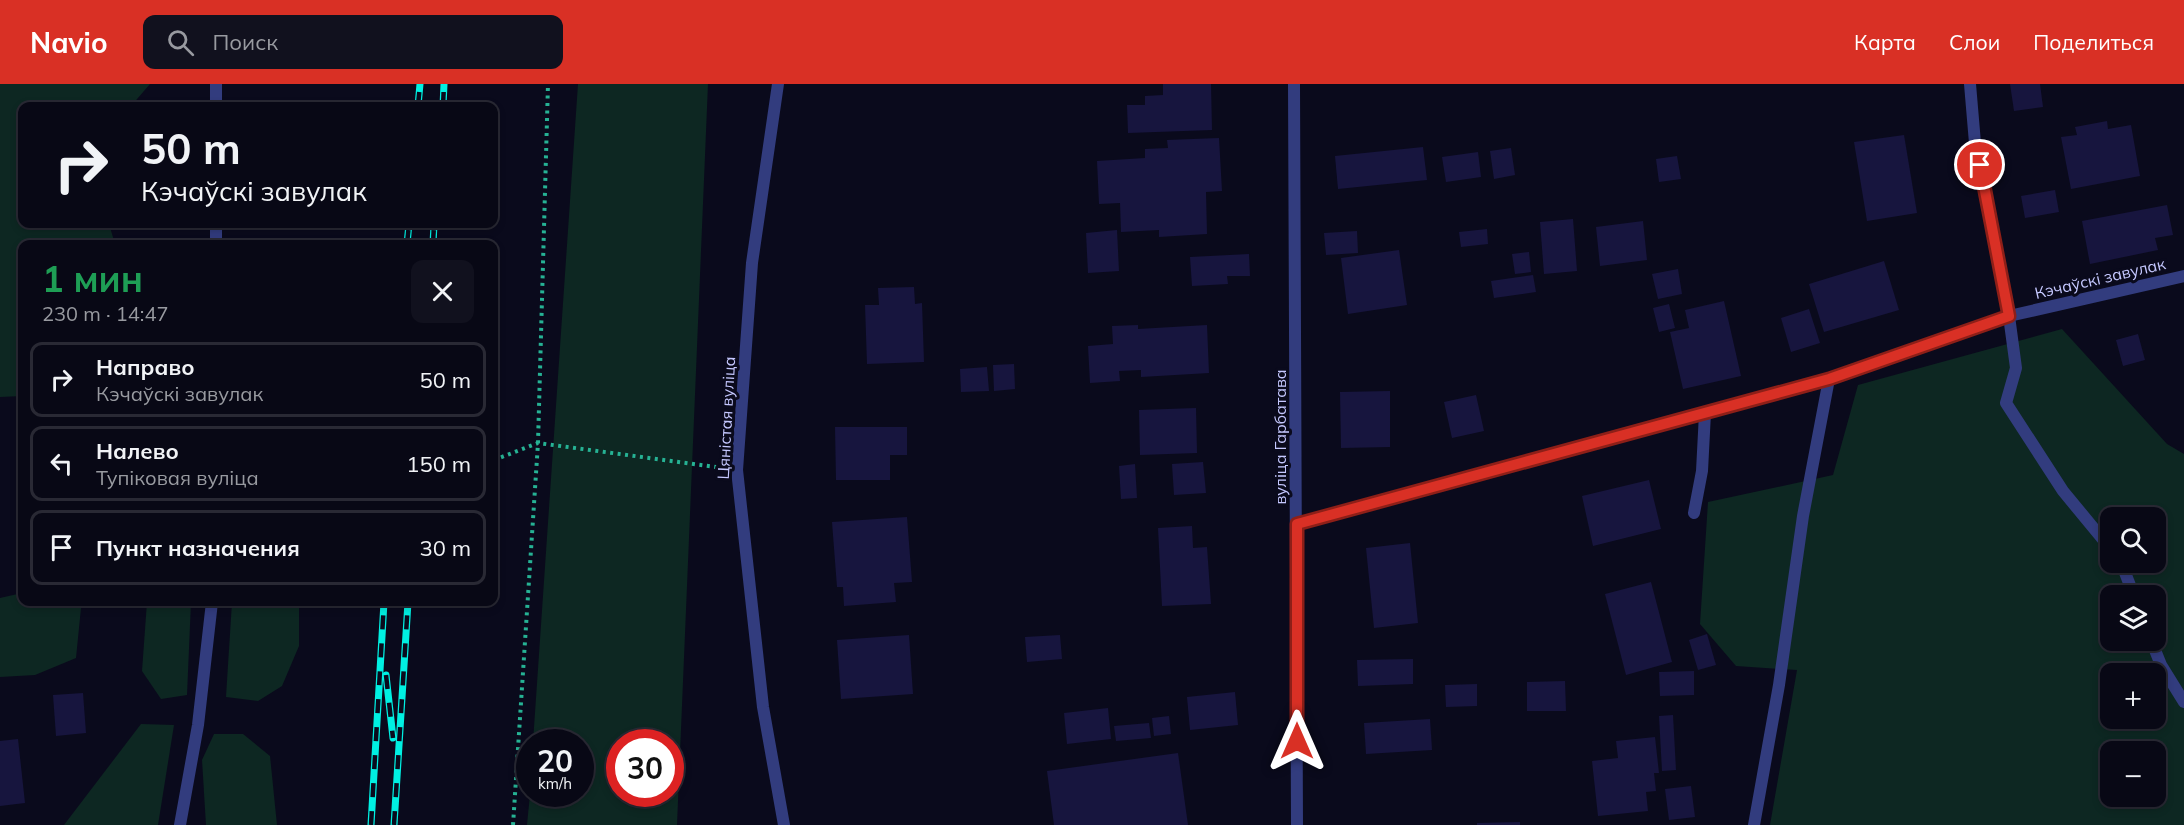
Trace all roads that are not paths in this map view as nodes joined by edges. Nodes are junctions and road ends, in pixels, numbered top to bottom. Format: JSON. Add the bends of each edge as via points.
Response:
{"nodes":[{"id":1,"x":216,"y":84,"type":"edge"},
{"id":2,"x":778,"y":84,"type":"edge"},
{"id":3,"x":1294,"y":84,"type":"edge"},
{"id":4,"x":1970,"y":84,"type":"edge"},
{"id":5,"x":216,"y":102,"type":"edge"},
{"id":6,"x":2184,"y":276,"type":"edge"},
{"id":7,"x":2009,"y":316,"type":"junction"},
{"id":8,"x":1829,"y":379,"type":"junction"},
{"id":9,"x":1705,"y":413,"type":"junction"},
{"id":10,"x":1695,"y":513,"type":"dead end"},
{"id":11,"x":1297,"y":524,"type":"junction"},
{"id":12,"x":2100,"y":536,"type":"edge"},
{"id":13,"x":212,"y":606,"type":"edge"},
{"id":14,"x":2155,"y":651,"type":"edge"},
{"id":15,"x":2184,"y":702,"type":"edge"},
{"id":16,"x":180,"y":825,"type":"edge"},
{"id":17,"x":784,"y":825,"type":"edge"},
{"id":18,"x":1297,"y":825,"type":"edge"},
{"id":19,"x":1754,"y":825,"type":"edge"}],
"edges":[{"from":1,"to":5,"type":"street"},
{"from":2,"to":17,"type":"street","name":"Цяністая вуліца","via":[[752,263],[737,470],[763,706]]},
{"from":3,"to":11,"type":"street","name":"вуліца Гарбатава"},
{"from":4,"to":7,"type":"street","via":[[1975,143]]},
{"from":6,"to":7,"type":"street","name":"Кэчаўскі завулак"},
{"from":7,"to":8,"type":"street","name":"Кэчаўскі завулак"},
{"from":7,"to":12,"type":"street","via":[[2016,368],[2006,403],[2063,491]]},
{"from":8,"to":9,"type":"street","name":"Кэчаўскі завулак"},
{"from":8,"to":19,"type":"street"},
{"from":9,"to":10,"type":"street"},
{"from":9,"to":11,"type":"street","name":"Кэчаўскі завулак"},
{"from":11,"to":18,"type":"street","name":"вуліца Гарбатава"},
{"from":13,"to":16,"type":"street","via":[[198,725]]},
{"from":14,"to":15,"type":"street"}]}
